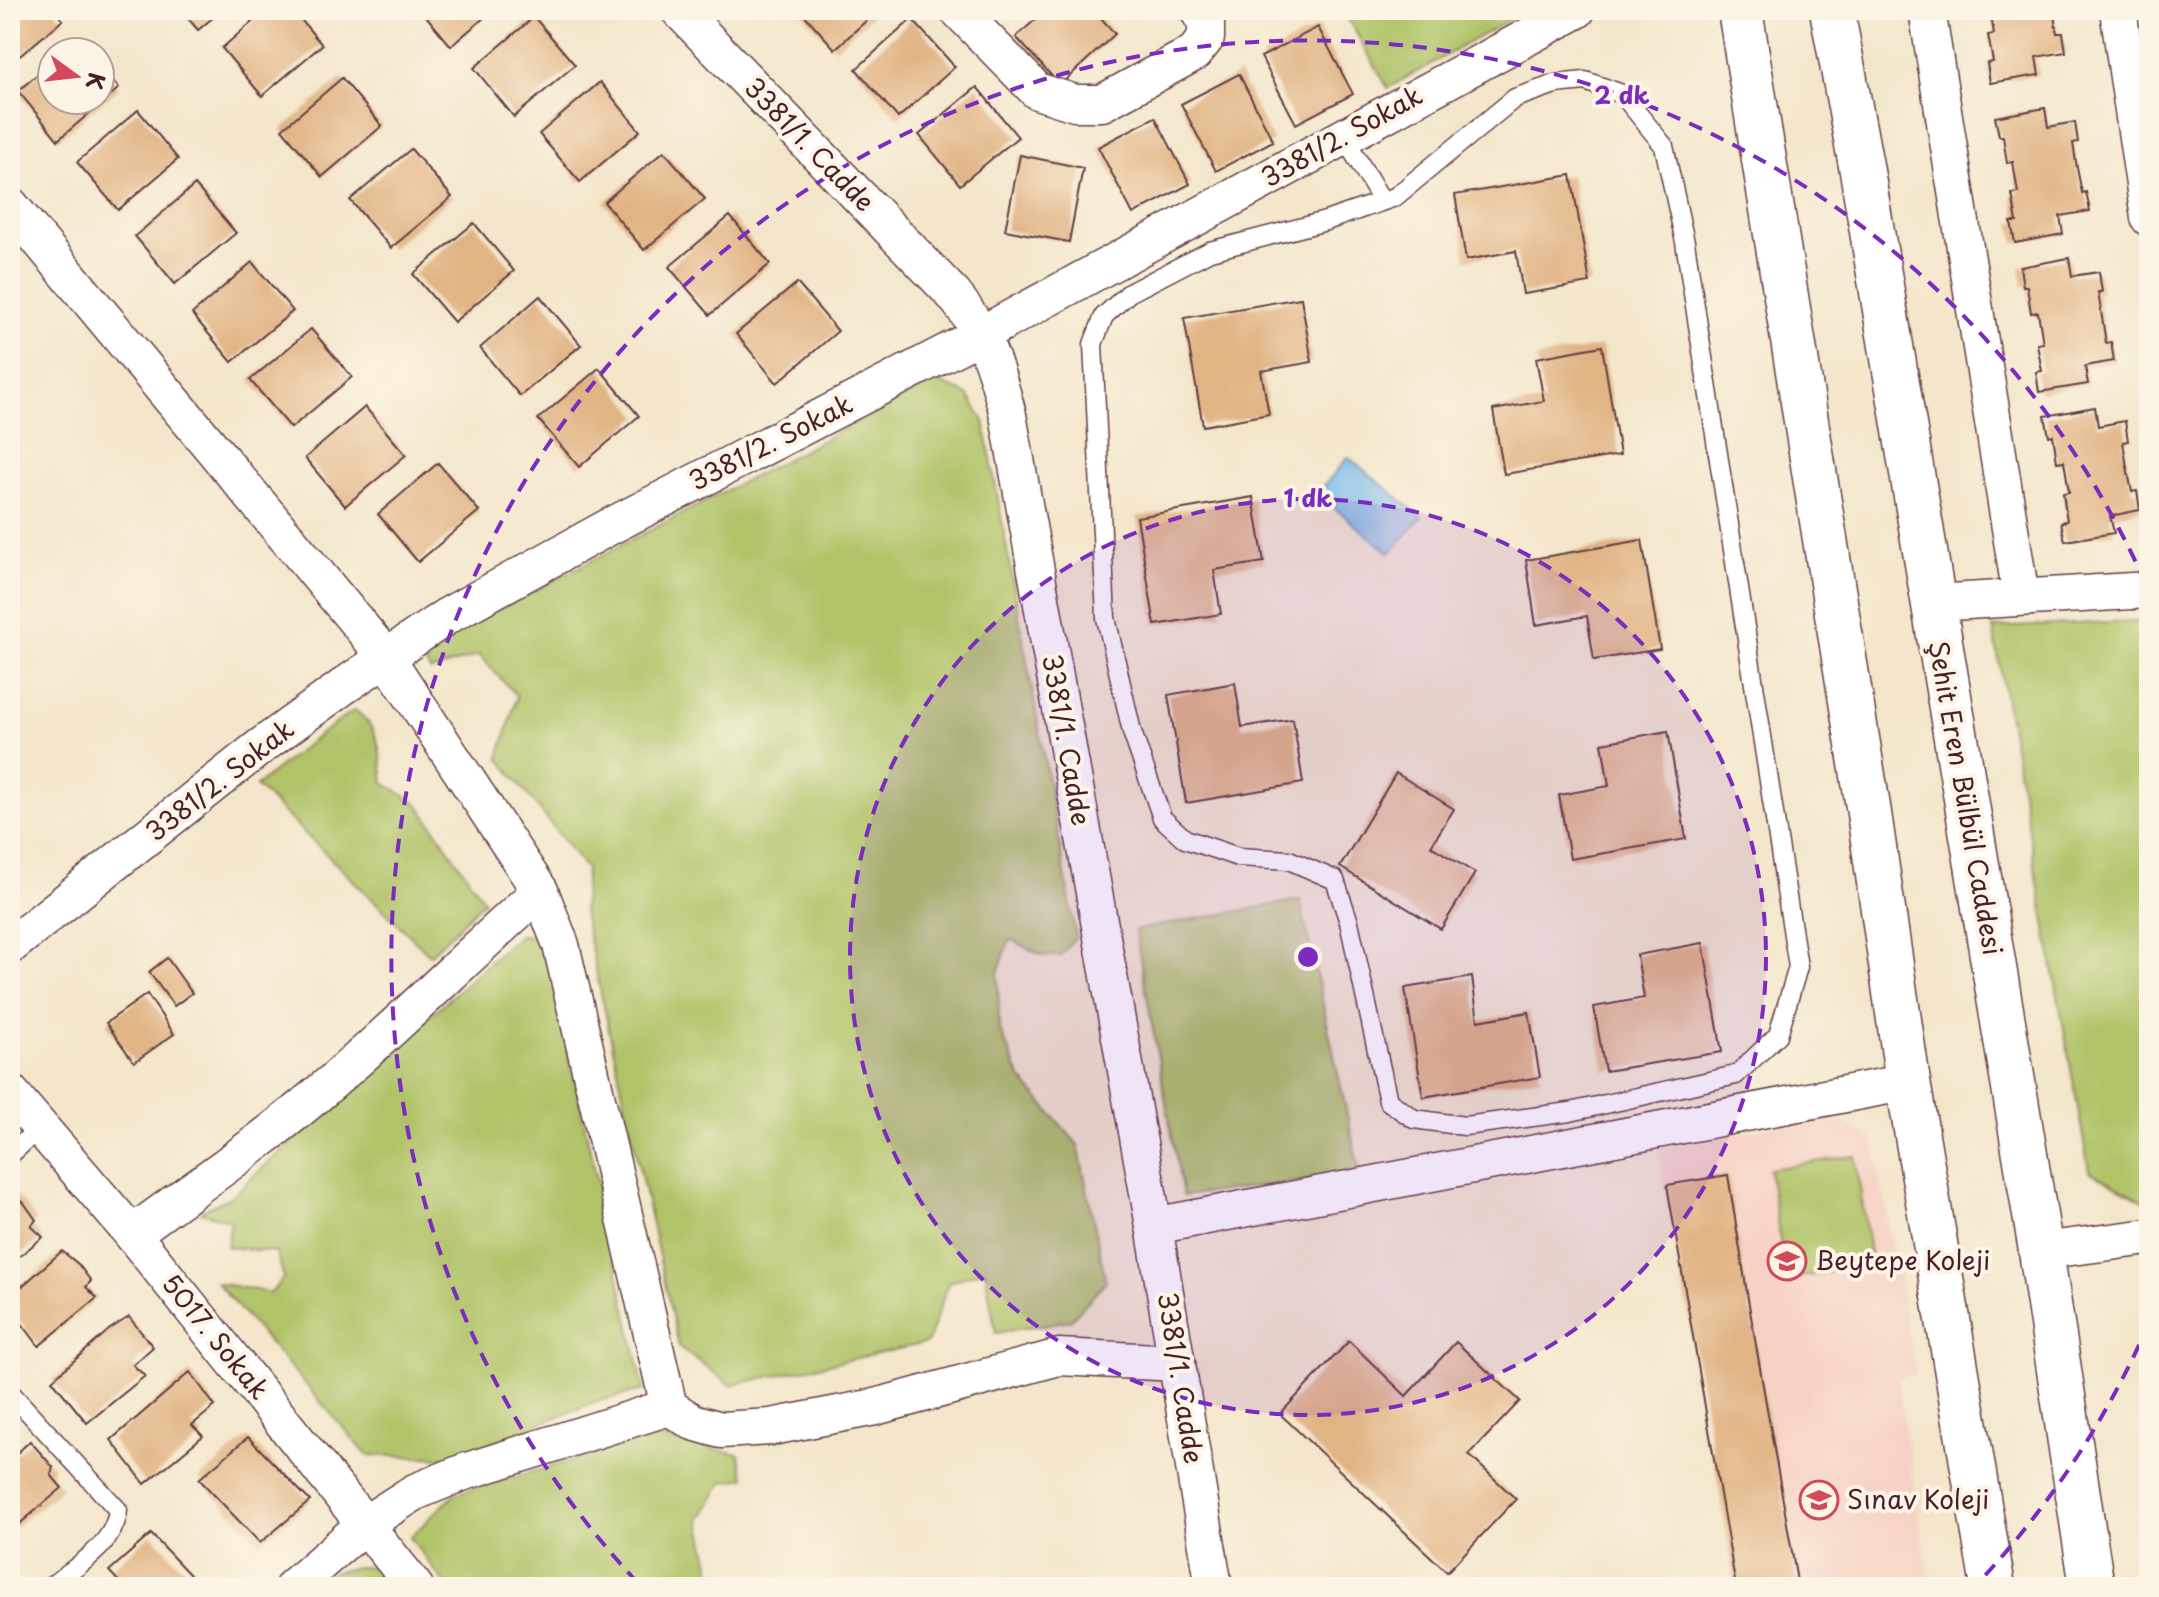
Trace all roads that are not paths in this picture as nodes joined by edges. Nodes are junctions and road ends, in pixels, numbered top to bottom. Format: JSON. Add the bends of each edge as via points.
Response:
{"nodes":[{"id":1,"x":679,"y":10,"type":"edge"},
{"id":2,"x":958,"y":10,"type":"edge"},
{"id":3,"x":1198,"y":10,"type":"edge"},
{"id":4,"x":1577,"y":10,"type":"edge"},
{"id":5,"x":1740,"y":10,"type":"edge"},
{"id":6,"x":1832,"y":10,"type":"edge"},
{"id":7,"x":1927,"y":10,"type":"edge"},
{"id":8,"x":2118,"y":10,"type":"edge"},
{"id":9,"x":1343,"y":135,"type":"junction"},
{"id":10,"x":1382,"y":201,"type":"junction"},
{"id":11,"x":10,"y":205,"type":"edge"},
{"id":12,"x":2149,"y":218,"type":"edge"},
{"id":13,"x":982,"y":334,"type":"junction"},
{"id":14,"x":2149,"y":590,"type":"edge"},
{"id":15,"x":2021,"y":597,"type":"junction"},
{"id":16,"x":1933,"y":603,"type":"junction"},
{"id":17,"x":386,"y":657,"type":"junction"},
{"id":18,"x":540,"y":891,"type":"junction"},
{"id":19,"x":10,"y":946,"type":"edge"},
{"id":20,"x":1908,"y":1082,"type":"junction"},
{"id":21,"x":10,"y":1092,"type":"edge"},
{"id":22,"x":40,"y":1127,"type":"junction"},
{"id":23,"x":10,"y":1155,"type":"edge"},
{"id":24,"x":1154,"y":1226,"type":"junction"},
{"id":25,"x":132,"y":1234,"type":"junction"},
{"id":26,"x":2149,"y":1237,"type":"edge"},
{"id":27,"x":2041,"y":1251,"type":"junction"},
{"id":28,"x":1177,"y":1363,"type":"junction"},
{"id":29,"x":10,"y":1392,"type":"edge"},
{"id":30,"x":669,"y":1407,"type":"junction"},
{"id":31,"x":365,"y":1524,"type":"junction"},
{"id":32,"x":50,"y":1587,"type":"edge"},
{"id":33,"x":293,"y":1587,"type":"edge"},
{"id":34,"x":415,"y":1587,"type":"edge"},
{"id":35,"x":1214,"y":1587,"type":"edge"},
{"id":36,"x":1993,"y":1587,"type":"edge"},
{"id":37,"x":2092,"y":1587,"type":"edge"}],
"edges":[{"from":1,"to":13,"type":"street","name":"3381/1. Cadde","via":[[954,295]]},
{"from":2,"to":3,"type":"street","via":[[1037,91],[1075,103],[1102,103],[1194,53],[1206,38],[1206,23]]},
{"from":4,"to":9,"type":"street","name":"3381/2. Sokak"},
{"from":5,"to":20,"type":"main road"},
{"from":6,"to":16,"type":"main road","name":"Şehit Eren Bülbül Caddesi"},
{"from":7,"to":15,"type":"street"},
{"from":8,"to":12,"type":"street"},
{"from":9,"to":10,"type":"lane"},
{"from":9,"to":13,"type":"street","name":"3381/2. Sokak"},
{"from":10,"to":10,"type":"lane","via":[[1210,251],[1129,293],[1104,316],[1093,344],[1106,618],[1132,732],[1162,818],[1185,839],[1238,857],[1289,860],[1335,880],[1388,1101],[1414,1119],[1465,1126],[1570,1112],[1736,1075],[1778,1035],[1798,967],[1685,242],[1664,146],[1622,94],[1585,81],[1555,84],[1515,98],[1395,197]]},
{"from":11,"to":17,"type":"street"},
{"from":13,"to":17,"type":"street","name":"3381/2. Sokak","via":[[581,542],[447,616]]},
{"from":13,"to":24,"type":"street","name":"3381/1. Cadde","via":[[1008,415]]},
{"from":14,"to":15,"type":"street"},
{"from":15,"to":16,"type":"street"},
{"from":16,"to":27,"type":"main road","name":"Şehit Eren Bülbül Caddesi"},
{"from":17,"to":18,"type":"street"},
{"from":17,"to":19,"type":"street","name":"3381/2. Sokak","via":[[260,747]]},
{"from":18,"to":25,"type":"street","via":[[315,1096]]},
{"from":18,"to":30,"type":"street","via":[[561,945]]},
{"from":20,"to":24,"type":"street"},
{"from":20,"to":36,"type":"main road"},
{"from":21,"to":22,"type":"street","name":"5017. Sokak"},
{"from":22,"to":23,"type":"lane"},
{"from":22,"to":25,"type":"street","name":"5017. Sokak"},
{"from":24,"to":28,"type":"street","name":"3381/1. Cadde"},
{"from":25,"to":31,"type":"street","name":"5017. Sokak"},
{"from":26,"to":27,"type":"street"},
{"from":27,"to":37,"type":"main road","name":"Şehit Eren Bülbül Caddesi"},
{"from":28,"to":30,"type":"street","via":[[1059,1357],[875,1407],[771,1427],[721,1430],[693,1422]]},
{"from":28,"to":35,"type":"street","name":"3381/1. Cadde"},
{"from":29,"to":32,"type":"lane","via":[[118,1510],[117,1525],[105,1542]]},
{"from":30,"to":31,"type":"street","via":[[439,1481]]},
{"from":31,"to":33,"type":"street"},
{"from":31,"to":34,"type":"street","name":"5017. Sokak"}]}
